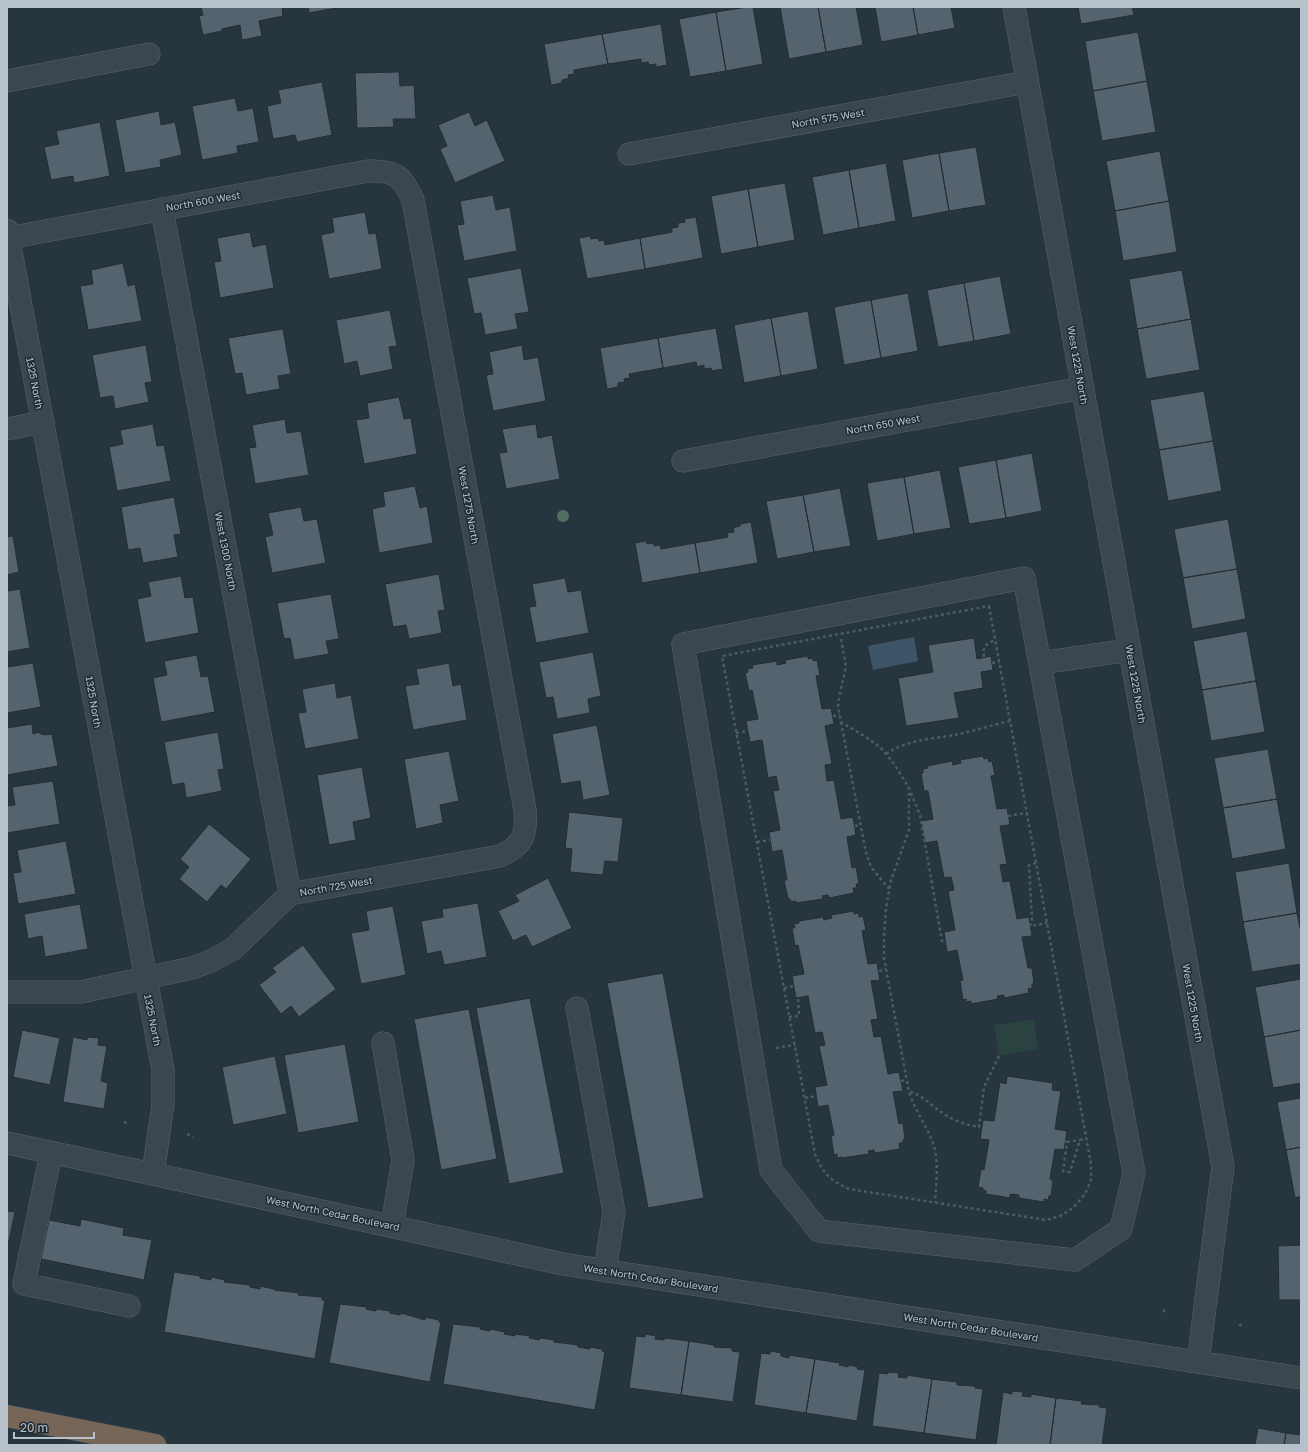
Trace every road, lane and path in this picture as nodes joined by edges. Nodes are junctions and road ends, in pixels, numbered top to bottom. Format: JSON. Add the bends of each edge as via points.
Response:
{"nodes":[{"id":1,"x":1014,"y":7,"type":"edge"},
{"id":2,"x":149,"y":54,"type":"dead end"},
{"id":3,"x":7,"y":81,"type":"edge"},
{"id":4,"x":1027,"y":82,"type":"junction"},
{"id":5,"x":629,"y":154,"type":"dead end"},
{"id":6,"x":396,"y":175,"type":"joint"},
{"id":7,"x":162,"y":209,"type":"junction"},
{"id":8,"x":8,"y":234,"type":"edge"},
{"id":9,"x":1083,"y":388,"type":"junction"},
{"id":10,"x":43,"y":422,"type":"junction"},
{"id":11,"x":7,"y":429,"type":"edge"},
{"id":12,"x":683,"y":460,"type":"dead end"},
{"id":13,"x":840,"y":634,"type":"junction"},
{"id":14,"x":995,"y":640,"type":"junction"},
{"id":15,"x":1130,"y":650,"type":"junction"},
{"id":16,"x":984,"y":658,"type":"dead end"},
{"id":17,"x":999,"y":662,"type":"junction"},
{"id":18,"x":992,"y":663,"type":"dead end"},
{"id":19,"x":1040,"y":663,"type":"junction"},
{"id":20,"x":840,"y":715,"type":"junction"},
{"id":21,"x":832,"y":716,"type":"dead end"},
{"id":22,"x":1010,"y":721,"type":"junction"},
{"id":23,"x":841,"y":722,"type":"junction"},
{"id":24,"x":748,"y":731,"type":"dead end"},
{"id":25,"x":736,"y":733,"type":"junction"},
{"id":26,"x":886,"y":754,"type":"junction"},
{"id":27,"x":909,"y":788,"type":"junction"},
{"id":28,"x":1027,"y":813,"type":"junction"},
{"id":29,"x":1008,"y":816,"type":"dead end"},
{"id":30,"x":860,"y":825,"type":"junction"},
{"id":31,"x":855,"y":826,"type":"dead end"},
{"id":32,"x":522,"y":839,"type":"joint"},
{"id":33,"x":770,"y":840,"type":"dead end"},
{"id":34,"x":757,"y":842,"type":"junction"},
{"id":35,"x":1036,"y":863,"type":"junction"},
{"id":36,"x":890,"y":889,"type":"junction"},
{"id":37,"x":290,"y":894,"type":"junction"},
{"id":38,"x":1047,"y":923,"type":"junction"},
{"id":39,"x":946,"y":941,"type":"dead end"},
{"id":40,"x":886,"y":969,"type":"junction"},
{"id":41,"x":879,"y":971,"type":"dead end"},
{"id":42,"x":145,"y":978,"type":"junction"},
{"id":43,"x":794,"y":986,"type":"dead end"},
{"id":44,"x":784,"y":988,"type":"junction"},
{"id":45,"x":7,"y":992,"type":"edge"},
{"id":46,"x":798,"y":997,"type":"dead end"},
{"id":47,"x":578,"y":1008,"type":"dead end"},
{"id":48,"x":790,"y":1017,"type":"junction"},
{"id":49,"x":383,"y":1043,"type":"dead end"},
{"id":50,"x":998,"y":1056,"type":"dead end"},
{"id":51,"x":907,"y":1080,"type":"junction"},
{"id":52,"x":901,"y":1081,"type":"dead end"},
{"id":53,"x":909,"y":1092,"type":"junction"},
{"id":54,"x":816,"y":1096,"type":"dead end"},
{"id":55,"x":805,"y":1098,"type":"junction"},
{"id":56,"x":124,"y":1122,"type":"dead end"},
{"id":57,"x":130,"y":1124,"type":"dead end"},
{"id":58,"x":187,"y":1134,"type":"dead end"},
{"id":59,"x":193,"y":1137,"type":"dead end"},
{"id":60,"x":1086,"y":1138,"type":"junction"},
{"id":61,"x":1080,"y":1140,"type":"junction"},
{"id":62,"x":7,"y":1143,"type":"edge"},
{"id":63,"x":52,"y":1153,"type":"junction"},
{"id":64,"x":153,"y":1174,"type":"junction"},
{"id":65,"x":935,"y":1202,"type":"junction"},
{"id":66,"x":392,"y":1226,"type":"junction"},
{"id":67,"x":605,"y":1271,"type":"junction"},
{"id":68,"x":129,"y":1306,"type":"dead end"},
{"id":69,"x":1163,"y":1310,"type":"dead end"},
{"id":70,"x":1168,"y":1314,"type":"dead end"},
{"id":71,"x":1239,"y":1325,"type":"dead end"},
{"id":72,"x":1243,"y":1325,"type":"dead end"},
{"id":73,"x":1198,"y":1362,"type":"junction"},
{"id":74,"x":1301,"y":1378,"type":"edge"},
{"id":75,"x":7,"y":1416,"type":"edge"},
{"id":76,"x":155,"y":1445,"type":"edge"}],
"edges":[{"from":1,"to":4,"type":"street","name":"West 1225 North"},
{"from":2,"to":3,"type":"street"},
{"from":4,"to":5,"type":"street","name":"North 575 West"},
{"from":4,"to":9,"type":"street","name":"West 1225 North"},
{"from":6,"to":7,"type":"street","name":"North 600 West","via":[[384,170],[368,171]]},
{"from":6,"to":32,"type":"street","name":"West 1275 North","via":[[408,187],[413,200],[525,810],[526,826]]},
{"from":7,"to":8,"type":"street","name":"North 600 West"},
{"from":7,"to":37,"type":"street","name":"West 1300 North"},
{"from":8,"to":10,"type":"street","name":"1325 North"},
{"from":9,"to":12,"type":"street","name":"North 650 West"},
{"from":9,"to":15,"type":"street","name":"West 1225 North"},
{"from":10,"to":11,"type":"street"},
{"from":10,"to":42,"type":"street","name":"1325 North"},
{"from":13,"to":14,"type":"path","via":[[989,606]]},
{"from":13,"to":20,"type":"path","via":[[846,667],[838,706]]},
{"from":13,"to":25,"type":"path","via":[[722,656]]},
{"from":14,"to":16,"type":"path","via":[[987,643],[983,650]]},
{"from":14,"to":17,"type":"path"},
{"from":15,"to":19,"type":"street"},
{"from":15,"to":73,"type":"street","name":"West 1225 North","via":[[1223,1167]]},
{"from":17,"to":18,"type":"path"},
{"from":17,"to":22,"type":"path"},
{"from":19,"to":19,"type":"street","via":[[1024,578],[683,644],[772,1170],[819,1230],[1076,1260],[1121,1229],[1134,1173]]},
{"from":20,"to":21,"type":"path"},
{"from":20,"to":23,"type":"path"},
{"from":22,"to":26,"type":"path","via":[[912,742],[894,748]]},
{"from":22,"to":28,"type":"path"},
{"from":23,"to":26,"type":"path","via":[[866,737]]},
{"from":23,"to":30,"type":"path"},
{"from":24,"to":25,"type":"path"},
{"from":25,"to":34,"type":"path"},
{"from":26,"to":27,"type":"path"},
{"from":27,"to":36,"type":"path","via":[[909,830]]},
{"from":27,"to":39,"type":"path","via":[[920,815],[942,941]]},
{"from":28,"to":29,"type":"path"},
{"from":28,"to":35,"type":"path"},
{"from":30,"to":31,"type":"path"},
{"from":30,"to":36,"type":"path","via":[[871,867]]},
{"from":32,"to":37,"type":"street","name":"North 725 West","via":[[513,850],[500,856]]},
{"from":33,"to":34,"type":"path"},
{"from":34,"to":44,"type":"path"},
{"from":35,"to":38,"type":"path"},
{"from":35,"to":38,"type":"path","via":[[1029,864],[1032,919],[1030,926]]},
{"from":36,"to":40,"type":"path","via":[[884,937]]},
{"from":37,"to":42,"type":"street","name":"North 725 West","via":[[233,949],[212,961],[192,968]]},
{"from":38,"to":60,"type":"path"},
{"from":40,"to":41,"type":"path"},
{"from":40,"to":51,"type":"path"},
{"from":42,"to":45,"type":"street","name":"North 725 West","via":[[81,992]]},
{"from":42,"to":64,"type":"street","name":"1325 North","via":[[163,1070],[163,1104]]},
{"from":43,"to":44,"type":"path"},
{"from":44,"to":48,"type":"path"},
{"from":46,"to":48,"type":"path","via":[[799,1016]]},
{"from":47,"to":67,"type":"street","via":[[614,1212]]},
{"from":48,"to":55,"type":"path"},
{"from":49,"to":66,"type":"street","via":[[403,1160]]},
{"from":50,"to":53,"type":"path","via":[[984,1087],[980,1127],[956,1121],[916,1093]]},
{"from":51,"to":52,"type":"path"},
{"from":51,"to":53,"type":"path"},
{"from":53,"to":65,"type":"path","via":[[934,1146],[937,1166]]},
{"from":54,"to":55,"type":"path"},
{"from":55,"to":65,"type":"path","via":[[815,1154],[821,1168],[834,1182],[848,1189]]},
{"from":56,"to":57,"type":"path"},
{"from":58,"to":59,"type":"path"},
{"from":60,"to":61,"type":"path"},
{"from":60,"to":65,"type":"path","via":[[1091,1180],[1085,1194],[1073,1208],[1060,1216],[1046,1220]]},
{"from":61,"to":61,"type":"path","via":[[1070,1172],[1063,1171],[1066,1141]]},
{"from":62,"to":63,"type":"street","name":"West North Cedar Boulevard"},
{"from":63,"to":64,"type":"street","name":"West North Cedar Boulevard"},
{"from":63,"to":68,"type":"street","via":[[24,1284]]},
{"from":64,"to":66,"type":"street","name":"West North Cedar Boulevard"},
{"from":66,"to":67,"type":"street","name":"West North Cedar Boulevard"},
{"from":67,"to":73,"type":"street","name":"West North Cedar Boulevard"},
{"from":69,"to":70,"type":"path"},
{"from":71,"to":72,"type":"path"},
{"from":73,"to":74,"type":"street","name":"West North Cedar Boulevard"},
{"from":75,"to":76,"type":"highway"}]}
